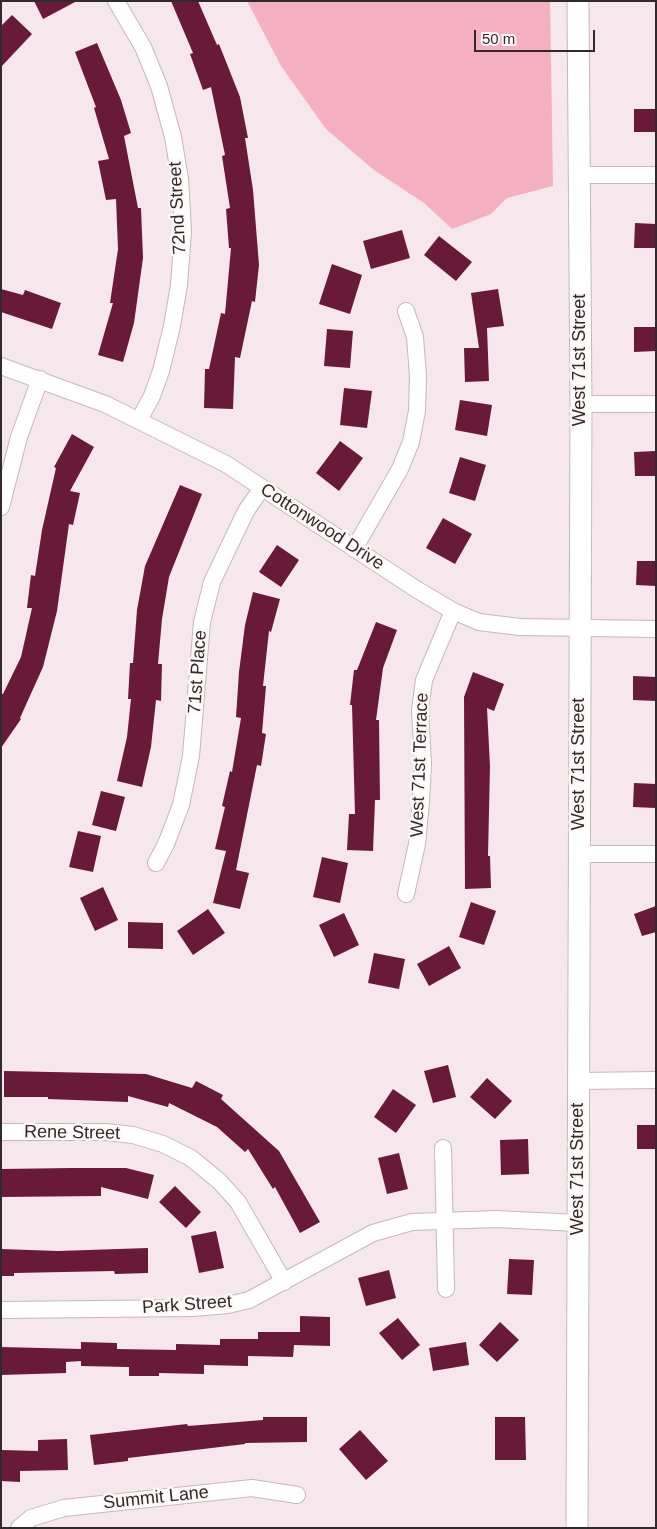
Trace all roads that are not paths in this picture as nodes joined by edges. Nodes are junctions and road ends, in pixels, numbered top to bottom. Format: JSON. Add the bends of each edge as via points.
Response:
{"nodes":[{"id":1,"x":116,"y":1,"type":"edge"},
{"id":2,"x":578,"y":1,"type":"edge"},
{"id":3,"x":580,"y":175,"type":"junction"},
{"id":4,"x":656,"y":175,"type":"edge"},
{"id":5,"x":406,"y":311,"type":"dead end"},
{"id":6,"x":1,"y":366,"type":"edge"},
{"id":7,"x":40,"y":379,"type":"junction"},
{"id":8,"x":580,"y":404,"type":"junction"},
{"id":9,"x":656,"y":404,"type":"edge"},
{"id":10,"x":139,"y":420,"type":"junction"},
{"id":11,"x":262,"y":488,"type":"junction"},
{"id":12,"x":1,"y":506,"type":"edge"},
{"id":13,"x":354,"y":548,"type":"junction"},
{"id":14,"x":453,"y":611,"type":"junction"},
{"id":15,"x":656,"y":629,"type":"edge"},
{"id":16,"x":579,"y":630,"type":"junction"},
{"id":17,"x":579,"y":854,"type":"junction"},
{"id":18,"x":656,"y":854,"type":"edge"},
{"id":19,"x":156,"y":863,"type":"dead end"},
{"id":20,"x":406,"y":894,"type":"dead end"},
{"id":21,"x":656,"y":1080,"type":"edge"},
{"id":22,"x":579,"y":1081,"type":"junction"},
{"id":23,"x":1,"y":1132,"type":"edge"},
{"id":24,"x":443,"y":1148,"type":"dead end"},
{"id":25,"x":444,"y":1221,"type":"junction"},
{"id":26,"x":578,"y":1223,"type":"junction"},
{"id":27,"x":284,"y":1282,"type":"junction"},
{"id":28,"x":446,"y":1289,"type":"dead end"},
{"id":29,"x":1,"y":1310,"type":"edge"},
{"id":30,"x":298,"y":1495,"type":"dead end"},
{"id":31,"x":20,"y":1528,"type":"edge"},
{"id":32,"x":577,"y":1528,"type":"edge"}],
"edges":[{"from":1,"to":10,"type":"street","name":"72nd Street","via":[[143,47],[159,86],[180,179],[183,231],[172,326],[161,371]]},
{"from":2,"to":3,"type":"street","name":"West 71st Street"},
{"from":3,"to":4,"type":"street"},
{"from":3,"to":8,"type":"street","name":"West 71st Street"},
{"from":5,"to":13,"type":"street","via":[[415,337],[418,376],[417,412],[411,442],[400,469]]},
{"from":6,"to":7,"type":"street","name":"Cottonwood Drive"},
{"from":7,"to":10,"type":"street","name":"Cottonwood Drive"},
{"from":7,"to":12,"type":"street","via":[[18,437]]},
{"from":8,"to":9,"type":"street"},
{"from":8,"to":16,"type":"street","name":"West 71st Street"},
{"from":10,"to":11,"type":"street","name":"Cottonwood Drive","via":[[226,464]]},
{"from":11,"to":13,"type":"street","name":"Cottonwood Drive"},
{"from":11,"to":19,"type":"street","name":"71st Place","via":[[246,511],[212,582],[202,622],[191,756],[181,805]]},
{"from":13,"to":14,"type":"street","name":"Cottonwood Drive"},
{"from":14,"to":16,"type":"street","name":"Cottonwood Drive","via":[[479,622]]},
{"from":14,"to":20,"type":"street","name":"West 71st Terrace","via":[[424,680],[420,710],[421,802],[417,844]]},
{"from":15,"to":16,"type":"street","name":"Cottonwood Drive"},
{"from":16,"to":17,"type":"street","name":"West 71st Street"},
{"from":17,"to":18,"type":"street"},
{"from":17,"to":22,"type":"street","name":"West 71st Street"},
{"from":21,"to":22,"type":"street"},
{"from":22,"to":26,"type":"street","name":"West 71st Street"},
{"from":23,"to":27,"type":"street","name":"Rene Street","via":[[133,1135],[184,1154],[207,1170],[238,1202]]},
{"from":24,"to":25,"type":"street"},
{"from":25,"to":26,"type":"street","name":"Park Street","via":[[496,1219]]},
{"from":25,"to":27,"type":"street","name":"Park Street","via":[[412,1222],[373,1233]]},
{"from":25,"to":28,"type":"street"},
{"from":26,"to":32,"type":"street","name":"West 71st Street"},
{"from":27,"to":29,"type":"street","name":"Park Street","via":[[249,1300],[228,1306]]},
{"from":30,"to":31,"type":"street","name":"Summit Lane","via":[[252,1488],[64,1508],[31,1518]]}]}
